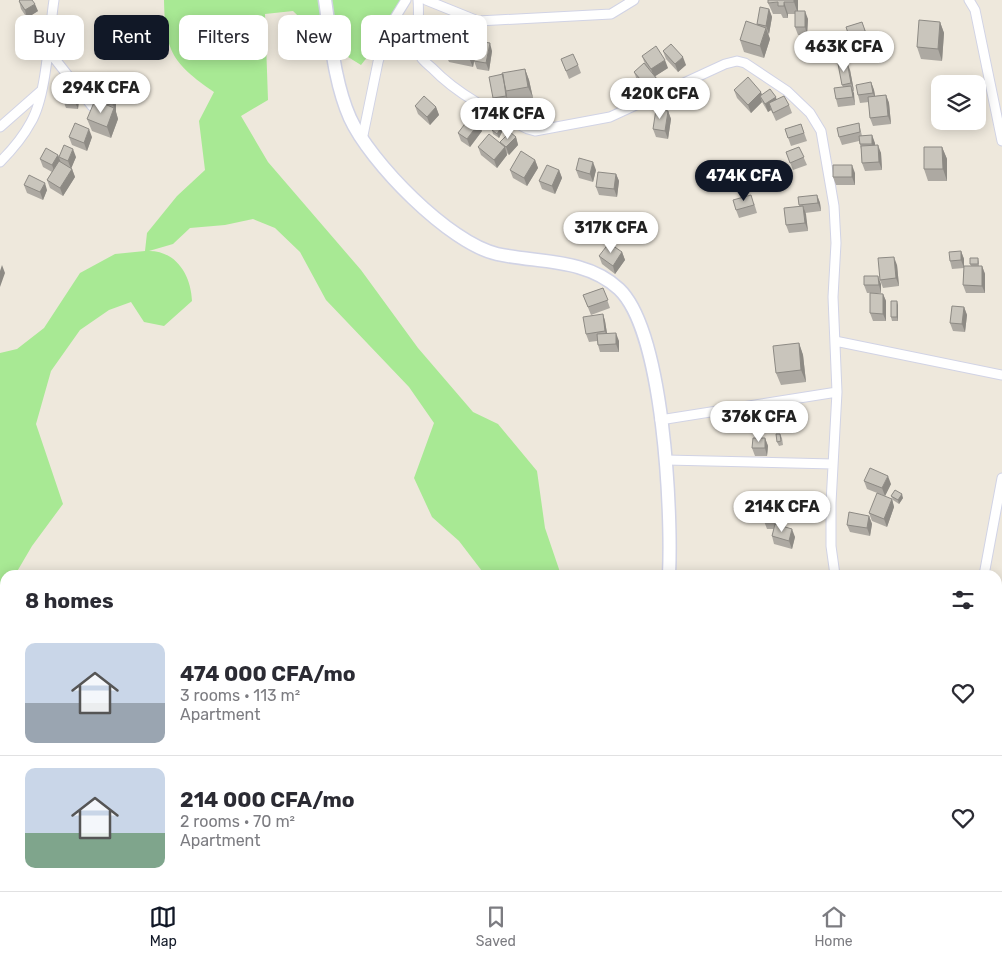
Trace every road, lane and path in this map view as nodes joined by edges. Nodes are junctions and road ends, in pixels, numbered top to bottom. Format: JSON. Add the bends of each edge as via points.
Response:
{"nodes":[{"id":1,"x":54,"y":0,"type":"edge"},
{"id":2,"x":325,"y":0,"type":"edge"},
{"id":3,"x":406,"y":0,"type":"edge"},
{"id":4,"x":418,"y":0,"type":"edge"},
{"id":5,"x":426,"y":0,"type":"edge"},
{"id":6,"x":634,"y":0,"type":"edge"},
{"id":7,"x":969,"y":0,"type":"edge"},
{"id":8,"x":52,"y":15,"type":"edge"},
{"id":9,"x":45,"y":60,"type":"edge"},
{"id":10,"x":56,"y":60,"type":"edge"},
{"id":11,"x":41,"y":90,"type":"junction"},
{"id":12,"x":92,"y":106,"type":"edge"},
{"id":13,"x":0,"y":127,"type":"edge"},
{"id":14,"x":362,"y":140,"type":"junction"},
{"id":15,"x":1002,"y":141,"type":"edge"},
{"id":16,"x":0,"y":162,"type":"edge"},
{"id":17,"x":835,"y":340,"type":"junction"},
{"id":18,"x":1002,"y":374,"type":"edge"},
{"id":19,"x":837,"y":392,"type":"junction"},
{"id":20,"x":660,"y":420,"type":"junction"},
{"id":21,"x":666,"y":460,"type":"junction"},
{"id":22,"x":833,"y":464,"type":"junction"},
{"id":23,"x":1002,"y":478,"type":"edge"},
{"id":24,"x":669,"y":570,"type":"edge"},
{"id":25,"x":834,"y":570,"type":"edge"},
{"id":26,"x":985,"y":570,"type":"edge"}],
"edges":[{"from":1,"to":8,"type":"street"},
{"from":2,"to":14,"type":"street","via":[[342,98]]},
{"from":3,"to":14,"type":"street","via":[[388,29]]},
{"from":4,"to":17,"type":"street","via":[[421,57],[466,98],[536,131],[610,118],[737,61],[758,70],[788,91],[810,113],[821,131],[834,206]]},
{"from":5,"to":6,"type":"street","via":[[478,21],[611,14]]},
{"from":7,"to":15,"type":"street","via":[[975,10]]},
{"from":9,"to":11,"type":"street"},
{"from":10,"to":12,"type":"street"},
{"from":11,"to":13,"type":"street"},
{"from":11,"to":16,"type":"street","via":[[32,121]]},
{"from":14,"to":20,"type":"street","via":[[428,212],[479,248],[582,268],[606,278],[620,290],[638,316],[650,360]]},
{"from":17,"to":18,"type":"street"},
{"from":17,"to":19,"type":"street"},
{"from":19,"to":20,"type":"street"},
{"from":19,"to":22,"type":"street"},
{"from":20,"to":21,"type":"street"},
{"from":21,"to":22,"type":"street"},
{"from":21,"to":24,"type":"street","via":[[670,506]]},
{"from":22,"to":25,"type":"street","via":[[830,546]]},
{"from":23,"to":26,"type":"street"}]}
